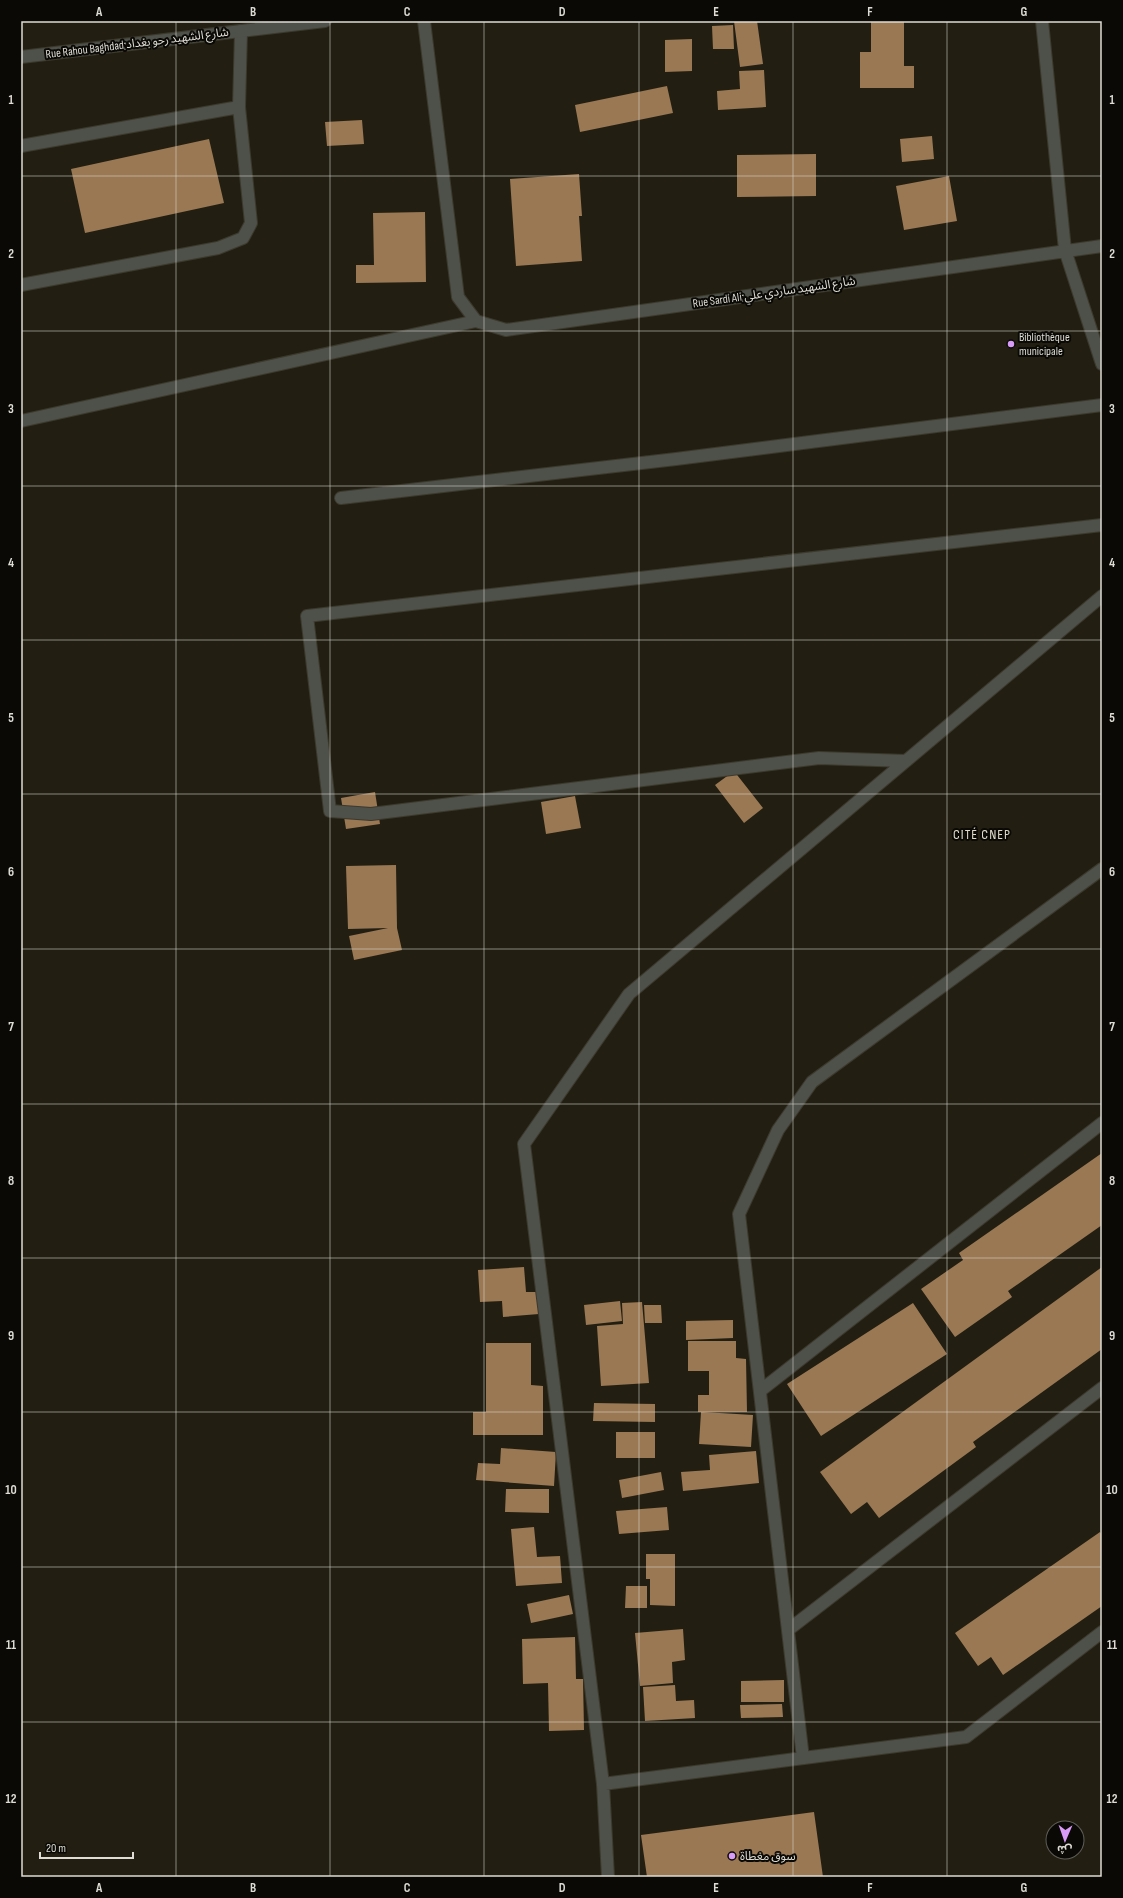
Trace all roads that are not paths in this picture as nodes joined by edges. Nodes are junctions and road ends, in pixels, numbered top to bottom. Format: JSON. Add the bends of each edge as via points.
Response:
{"nodes":[{"id":1,"x":325,"y":21,"type":"edge"},
{"id":2,"x":424,"y":21,"type":"edge"},
{"id":3,"x":1042,"y":21,"type":"edge"},
{"id":4,"x":241,"y":26,"type":"edge"},
{"id":5,"x":21,"y":57,"type":"edge"},
{"id":6,"x":239,"y":108,"type":"junction"},
{"id":7,"x":21,"y":146,"type":"edge"},
{"id":8,"x":1102,"y":246,"type":"edge"},
{"id":9,"x":1065,"y":250,"type":"junction"},
{"id":10,"x":21,"y":285,"type":"edge"},
{"id":11,"x":476,"y":321,"type":"junction"},
{"id":12,"x":1102,"y":364,"type":"edge"},
{"id":13,"x":1102,"y":405,"type":"edge"},
{"id":14,"x":21,"y":421,"type":"edge"},
{"id":15,"x":341,"y":498,"type":"dead end"},
{"id":16,"x":1102,"y":525,"type":"edge"},
{"id":17,"x":1102,"y":596,"type":"edge"},
{"id":18,"x":906,"y":761,"type":"junction"},
{"id":19,"x":1102,"y":869,"type":"edge"},
{"id":20,"x":1102,"y":1123,"type":"edge"},
{"id":21,"x":1102,"y":1388,"type":"edge"},
{"id":22,"x":760,"y":1391,"type":"junction"},
{"id":23,"x":788,"y":1630,"type":"junction"},
{"id":24,"x":1102,"y":1632,"type":"edge"},
{"id":25,"x":803,"y":1758,"type":"junction"},
{"id":26,"x":603,"y":1784,"type":"junction"},
{"id":27,"x":608,"y":1877,"type":"edge"}],
"edges":[{"from":1,"to":4,"type":"street","name":"Rue Rahou Baghdad;شارع الشهيد رحو بغداد"},
{"from":2,"to":11,"type":"street","via":[[458,297]]},
{"from":3,"to":9,"type":"street"},
{"from":4,"to":5,"type":"street","name":"Rue Rahou Baghdad;شارع الشهيد رحو بغداد"},
{"from":4,"to":6,"type":"street"},
{"from":6,"to":7,"type":"street"},
{"from":6,"to":10,"type":"street","via":[[251,223],[243,238],[218,248]]},
{"from":8,"to":9,"type":"street","name":"Rue Sardi Ali;شارع الشهيد ساردي علي"},
{"from":9,"to":11,"type":"street","name":"Rue Sardi Ali;شارع الشهيد ساردي علي","via":[[506,330]]},
{"from":9,"to":12,"type":"street"},
{"from":11,"to":14,"type":"street"},
{"from":13,"to":15,"type":"street"},
{"from":16,"to":18,"type":"street","via":[[307,616],[330,811],[371,814],[819,758]]},
{"from":17,"to":18,"type":"street"},
{"from":18,"to":26,"type":"street","via":[[629,994],[524,1144]]},
{"from":19,"to":22,"type":"street","via":[[812,1082],[778,1130],[739,1214]]},
{"from":20,"to":22,"type":"street"},
{"from":21,"to":23,"type":"street"},
{"from":22,"to":23,"type":"street"},
{"from":23,"to":25,"type":"street"},
{"from":24,"to":25,"type":"street","via":[[966,1737]]},
{"from":25,"to":26,"type":"street"},
{"from":26,"to":27,"type":"street"}]}
